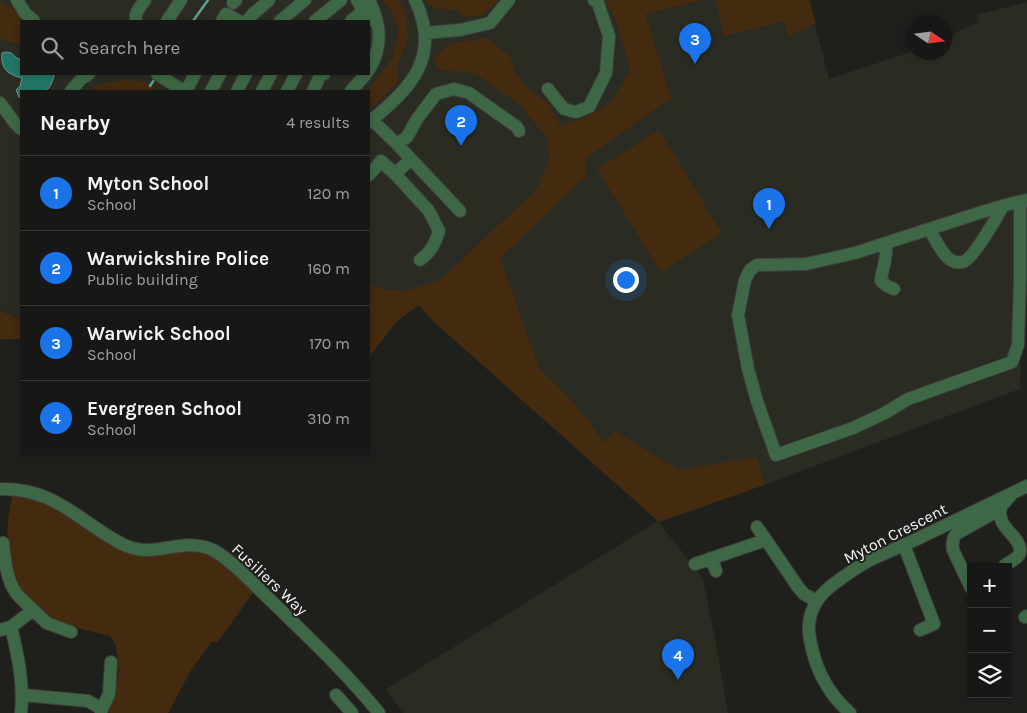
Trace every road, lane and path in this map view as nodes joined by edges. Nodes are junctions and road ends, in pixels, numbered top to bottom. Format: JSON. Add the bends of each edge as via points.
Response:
{"nodes":[{"id":1,"x":17,"y":0,"type":"edge"},
{"id":2,"x":145,"y":0,"type":"edge"},
{"id":3,"x":180,"y":0,"type":"edge"},
{"id":4,"x":269,"y":0,"type":"edge"},
{"id":5,"x":305,"y":0,"type":"edge"},
{"id":6,"x":341,"y":0,"type":"edge"},
{"id":7,"x":415,"y":0,"type":"edge"},
{"id":8,"x":509,"y":0,"type":"edge"},
{"id":9,"x":594,"y":0,"type":"edge"},
{"id":10,"x":364,"y":8,"type":"edge"},
{"id":11,"x":33,"y":20,"type":"edge"},
{"id":12,"x":136,"y":20,"type":"edge"},
{"id":13,"x":168,"y":20,"type":"edge"},
{"id":14,"x":223,"y":20,"type":"edge"},
{"id":15,"x":237,"y":20,"type":"edge"},
{"id":16,"x":248,"y":20,"type":"edge"},
{"id":17,"x":281,"y":20,"type":"edge"},
{"id":18,"x":316,"y":20,"type":"edge"},
{"id":19,"x":352,"y":20,"type":"edge"},
{"id":20,"x":425,"y":33,"type":"junction"},
{"id":21,"x":370,"y":68,"type":"edge"},
{"id":22,"x":87,"y":75,"type":"edge"},
{"id":23,"x":94,"y":75,"type":"edge"},
{"id":24,"x":159,"y":75,"type":"edge"},
{"id":25,"x":194,"y":75,"type":"edge"},
{"id":26,"x":219,"y":75,"type":"edge"},
{"id":27,"x":245,"y":75,"type":"edge"},
{"id":28,"x":270,"y":75,"type":"edge"},
{"id":29,"x":295,"y":75,"type":"edge"},
{"id":30,"x":322,"y":75,"type":"edge"},
{"id":31,"x":365,"y":75,"type":"edge"},
{"id":32,"x":548,"y":89,"type":"dead end"},
{"id":33,"x":72,"y":90,"type":"edge"},
{"id":34,"x":83,"y":90,"type":"edge"},
{"id":35,"x":183,"y":90,"type":"edge"},
{"id":36,"x":186,"y":90,"type":"edge"},
{"id":37,"x":212,"y":90,"type":"edge"},
{"id":38,"x":238,"y":90,"type":"edge"},
{"id":39,"x":263,"y":90,"type":"edge"},
{"id":40,"x":288,"y":90,"type":"edge"},
{"id":41,"x":313,"y":90,"type":"edge"},
{"id":42,"x":353,"y":90,"type":"edge"},
{"id":43,"x":0,"y":103,"type":"edge"},
{"id":44,"x":370,"y":121,"type":"edge"},
{"id":45,"x":20,"y":128,"type":"edge"},
{"id":46,"x":520,"y":131,"type":"dead end"},
{"id":47,"x":397,"y":144,"type":"junction"},
{"id":48,"x":411,"y":159,"type":"junction"},
{"id":49,"x":370,"y":174,"type":"edge"},
{"id":50,"x":394,"y":174,"type":"junction"},
{"id":51,"x":1023,"y":201,"type":"edge"},
{"id":52,"x":1003,"y":206,"type":"junction"},
{"id":53,"x":460,"y":211,"type":"dead end"},
{"id":54,"x":929,"y":229,"type":"junction"},
{"id":55,"x":886,"y":243,"type":"junction"},
{"id":56,"x":420,"y":260,"type":"dead end"},
{"id":57,"x":894,"y":289,"type":"dead end"},
{"id":58,"x":1027,"y":486,"type":"edge"},
{"id":59,"x":0,"y":489,"type":"edge"},
{"id":60,"x":1013,"y":493,"type":"junction"},
{"id":61,"x":1001,"y":508,"type":"junction"},
{"id":62,"x":757,"y":527,"type":"dead end"},
{"id":63,"x":766,"y":540,"type":"junction"},
{"id":64,"x":3,"y":543,"type":"dead end"},
{"id":65,"x":904,"y":545,"type":"junction"},
{"id":66,"x":711,"y":558,"type":"junction"},
{"id":67,"x":1008,"y":563,"type":"edge"},
{"id":68,"x":695,"y":564,"type":"dead end"},
{"id":69,"x":716,"y":571,"type":"dead end"},
{"id":70,"x":967,"y":580,"type":"edge"},
{"id":71,"x":817,"y":601,"type":"junction"},
{"id":72,"x":38,"y":614,"type":"junction"},
{"id":73,"x":5,"y":629,"type":"edge"},
{"id":74,"x":920,"y":630,"type":"dead end"},
{"id":75,"x":71,"y":632,"type":"dead end"},
{"id":76,"x":110,"y":662,"type":"dead end"},
{"id":77,"x":23,"y":695,"type":"junction"},
{"id":78,"x":336,"y":695,"type":"dead end"},
{"id":79,"x":101,"y":711,"type":"edge"},
{"id":80,"x":21,"y":713,"type":"edge"},
{"id":81,"x":352,"y":713,"type":"edge"},
{"id":82,"x":379,"y":713,"type":"edge"},
{"id":83,"x":850,"y":713,"type":"edge"}],
"edges":[{"from":1,"to":11,"type":"street"},
{"from":2,"to":12,"type":"street","via":[[137,11]]},
{"from":3,"to":13,"type":"street"},
{"from":4,"to":16,"type":"street"},
{"from":5,"to":17,"type":"street"},
{"from":6,"to":18,"type":"street"},
{"from":7,"to":20,"type":"street"},
{"from":8,"to":20,"type":"street","via":[[490,23]]},
{"from":9,"to":32,"type":"street","via":[[610,36],[606,73],[589,107],[576,112],[564,109]]},
{"from":10,"to":19,"type":"street"},
{"from":10,"to":21,"type":"street","via":[[377,20],[379,39]]},
{"from":14,"to":15,"type":"street","via":[[226,14]]},
{"from":20,"to":44,"type":"street","via":[[423,56],[406,88]]},
{"from":22,"to":33,"type":"street"},
{"from":23,"to":34,"type":"street"},
{"from":24,"to":35,"type":"street"},
{"from":25,"to":36,"type":"street"},
{"from":26,"to":37,"type":"street"},
{"from":27,"to":38,"type":"street"},
{"from":28,"to":39,"type":"street"},
{"from":29,"to":40,"type":"street"},
{"from":30,"to":41,"type":"street"},
{"from":31,"to":42,"type":"street"},
{"from":43,"to":45,"type":"street"},
{"from":44,"to":47,"type":"street"},
{"from":46,"to":47,"type":"street","via":[[470,94],[454,89],[436,94],[407,138]]},
{"from":47,"to":48,"type":"street"},
{"from":48,"to":50,"type":"street"},
{"from":48,"to":53,"type":"street"},
{"from":49,"to":50,"type":"street","via":[[381,161]]},
{"from":50,"to":56,"type":"street","via":[[429,211],[439,231],[433,248]]},
{"from":51,"to":52,"type":"street"},
{"from":51,"to":55,"type":"street","via":[[1018,345],[1012,362],[908,399],[853,428],[776,455],[750,375],[739,322],[748,273],[758,265],[806,264]]},
{"from":52,"to":54,"type":"street"},
{"from":52,"to":54,"type":"street","via":[[973,253],[962,262],[949,259]]},
{"from":54,"to":55,"type":"street"},
{"from":55,"to":57,"type":"street","via":[[881,281]]},
{"from":58,"to":60,"type":"street","name":"Myton Crescent"},
{"from":59,"to":82,"type":"street","name":"Fusiliers Way","via":[[20,490],[48,498],[132,548],[143,551],[190,544],[214,550],[319,647]]},
{"from":60,"to":61,"type":"street"},
{"from":60,"to":65,"type":"street","name":"Myton Crescent"},
{"from":61,"to":67,"type":"street","via":[[1000,519],[1020,552]]},
{"from":61,"to":70,"type":"street","via":[[953,538],[953,550]]},
{"from":62,"to":63,"type":"street"},
{"from":63,"to":66,"type":"street"},
{"from":63,"to":71,"type":"street","via":[[798,587]]},
{"from":64,"to":72,"type":"street","via":[[11,584]]},
{"from":65,"to":71,"type":"street","name":"Myton Crescent","via":[[863,564],[833,584]]},
{"from":65,"to":74,"type":"street","via":[[934,624]]},
{"from":66,"to":68,"type":"street"},
{"from":66,"to":69,"type":"street"},
{"from":71,"to":83,"type":"street","name":"Myton Crescent","via":[[811,614],[808,636],[825,685]]},
{"from":72,"to":73,"type":"street"},
{"from":72,"to":75,"type":"street","via":[[54,626]]},
{"from":73,"to":77,"type":"street","via":[[18,654]]},
{"from":76,"to":79,"type":"street","via":[[109,694]]},
{"from":77,"to":79,"type":"street","via":[[88,701]]},
{"from":77,"to":80,"type":"street"},
{"from":78,"to":81,"type":"street"}]}
